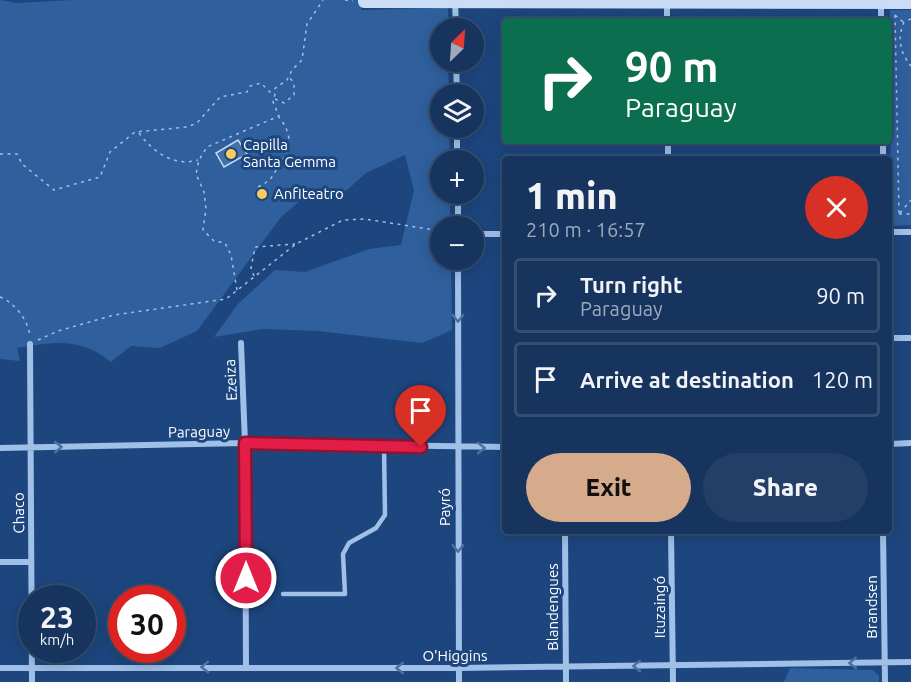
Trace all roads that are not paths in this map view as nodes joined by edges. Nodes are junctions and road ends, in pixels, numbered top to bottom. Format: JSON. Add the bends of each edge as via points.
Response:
{"nodes":[{"id":1,"x":364,"y":0,"type":"edge"},
{"id":2,"x":455,"y":1,"type":"edge"},
{"id":3,"x":667,"y":1,"type":"edge"},
{"id":4,"x":880,"y":2,"type":"edge"},
{"id":5,"x":911,"y":3,"type":"edge"},
{"id":6,"x":456,"y":18,"type":"edge"},
{"id":7,"x":667,"y":18,"type":"edge"},
{"id":8,"x":881,"y":18,"type":"edge"},
{"id":9,"x":892,"y":232,"type":"edge"},
{"id":10,"x":911,"y":232,"type":"edge"},
{"id":11,"x":484,"y":234,"type":"edge"},
{"id":12,"x":502,"y":234,"type":"edge"},
{"id":13,"x":458,"y":270,"type":"edge"},
{"id":14,"x":892,"y":338,"type":"edge"},
{"id":15,"x":911,"y":338,"type":"edge"},
{"id":16,"x":241,"y":343,"type":"dead end"},
{"id":17,"x":30,"y":344,"type":"road end"},
{"id":18,"x":245,"y":443,"type":"junction"},
{"id":19,"x":911,"y":443,"type":"edge"},
{"id":20,"x":892,"y":444,"type":"edge"},
{"id":21,"x":384,"y":446,"type":"junction"},
{"id":22,"x":30,"y":447,"type":"junction"},
{"id":23,"x":502,"y":447,"type":"edge"},
{"id":24,"x":0,"y":448,"type":"edge"},
{"id":25,"x":457,"y":448,"type":"junction"},
{"id":26,"x":565,"y":534,"type":"edge"},
{"id":27,"x":671,"y":534,"type":"edge"},
{"id":28,"x":883,"y":534,"type":"edge"},
{"id":29,"x":0,"y":562,"type":"edge"},
{"id":30,"x":31,"y":562,"type":"junction"},
{"id":31,"x":282,"y":594,"type":"dead end"},
{"id":32,"x":884,"y":662,"type":"junction"},
{"id":33,"x":911,"y":662,"type":"edge"},
{"id":34,"x":672,"y":665,"type":"junction"},
{"id":35,"x":246,"y":667,"type":"junction"},
{"id":36,"x":565,"y":667,"type":"junction"},
{"id":37,"x":0,"y":668,"type":"edge"},
{"id":38,"x":31,"y":668,"type":"junction"},
{"id":39,"x":458,"y":668,"type":"junction"},
{"id":40,"x":32,"y":682,"type":"edge"},
{"id":41,"x":459,"y":682,"type":"edge"},
{"id":42,"x":566,"y":682,"type":"edge"},
{"id":43,"x":673,"y":682,"type":"edge"},
{"id":44,"x":885,"y":682,"type":"edge"}],
"edges":[{"from":1,"to":2,"type":"street"},
{"from":2,"to":3,"type":"street"},
{"from":2,"to":6,"type":"street"},
{"from":3,"to":4,"type":"street"},
{"from":3,"to":7,"type":"street"},
{"from":4,"to":5,"type":"street"},
{"from":4,"to":8,"type":"street"},
{"from":9,"to":10,"type":"street"},
{"from":11,"to":12,"type":"street"},
{"from":13,"to":25,"type":"street","name":"Payró","one_way":true},
{"from":14,"to":15,"type":"street"},
{"from":16,"to":18,"type":"street","name":"Ezeiza"},
{"from":17,"to":22,"type":"street","name":"Chaco"},
{"from":18,"to":21,"type":"street","name":"Paraguay"},
{"from":22,"to":18,"type":"street","name":"Paraguay","one_way":true},
{"from":18,"to":35,"type":"street","name":"Ezeiza"},
{"from":19,"to":20,"type":"street"},
{"from":21,"to":25,"type":"street","name":"Paraguay"},
{"from":21,"to":31,"type":"lane","via":[[386,515],[376,528],[349,543],[343,554],[345,594]]},
{"from":22,"to":24,"type":"street","name":"Paraguay"},
{"from":22,"to":30,"type":"street","name":"Chaco"},
{"from":25,"to":23,"type":"street","name":"Paraguay","one_way":true},
{"from":25,"to":39,"type":"street","name":"Payró","one_way":true},
{"from":26,"to":36,"type":"street","name":"Blandengues"},
{"from":27,"to":34,"type":"street","name":"Ituzaingó"},
{"from":28,"to":32,"type":"street","name":"Brandsen"},
{"from":29,"to":30,"type":"street"},
{"from":30,"to":38,"type":"street","name":"Chaco"},
{"from":32,"to":33,"type":"street","name":"O'Higgins"},
{"from":32,"to":34,"type":"street","name":"O'Higgins","one_way":true},
{"from":32,"to":44,"type":"street","name":"Brandsen"},
{"from":34,"to":36,"type":"street","name":"O'Higgins","one_way":true},
{"from":34,"to":43,"type":"street","name":"Ituzaingó"},
{"from":35,"to":38,"type":"street","name":"O'Higgins","one_way":true},
{"from":39,"to":35,"type":"street","name":"O'Higgins","one_way":true},
{"from":36,"to":39,"type":"street","name":"O'Higgins"},
{"from":36,"to":42,"type":"street","name":"Blandengues"},
{"from":37,"to":38,"type":"street","name":"O'Higgins"},
{"from":38,"to":40,"type":"street","name":"Chaco"},
{"from":39,"to":41,"type":"street","name":"Payró"}]}
